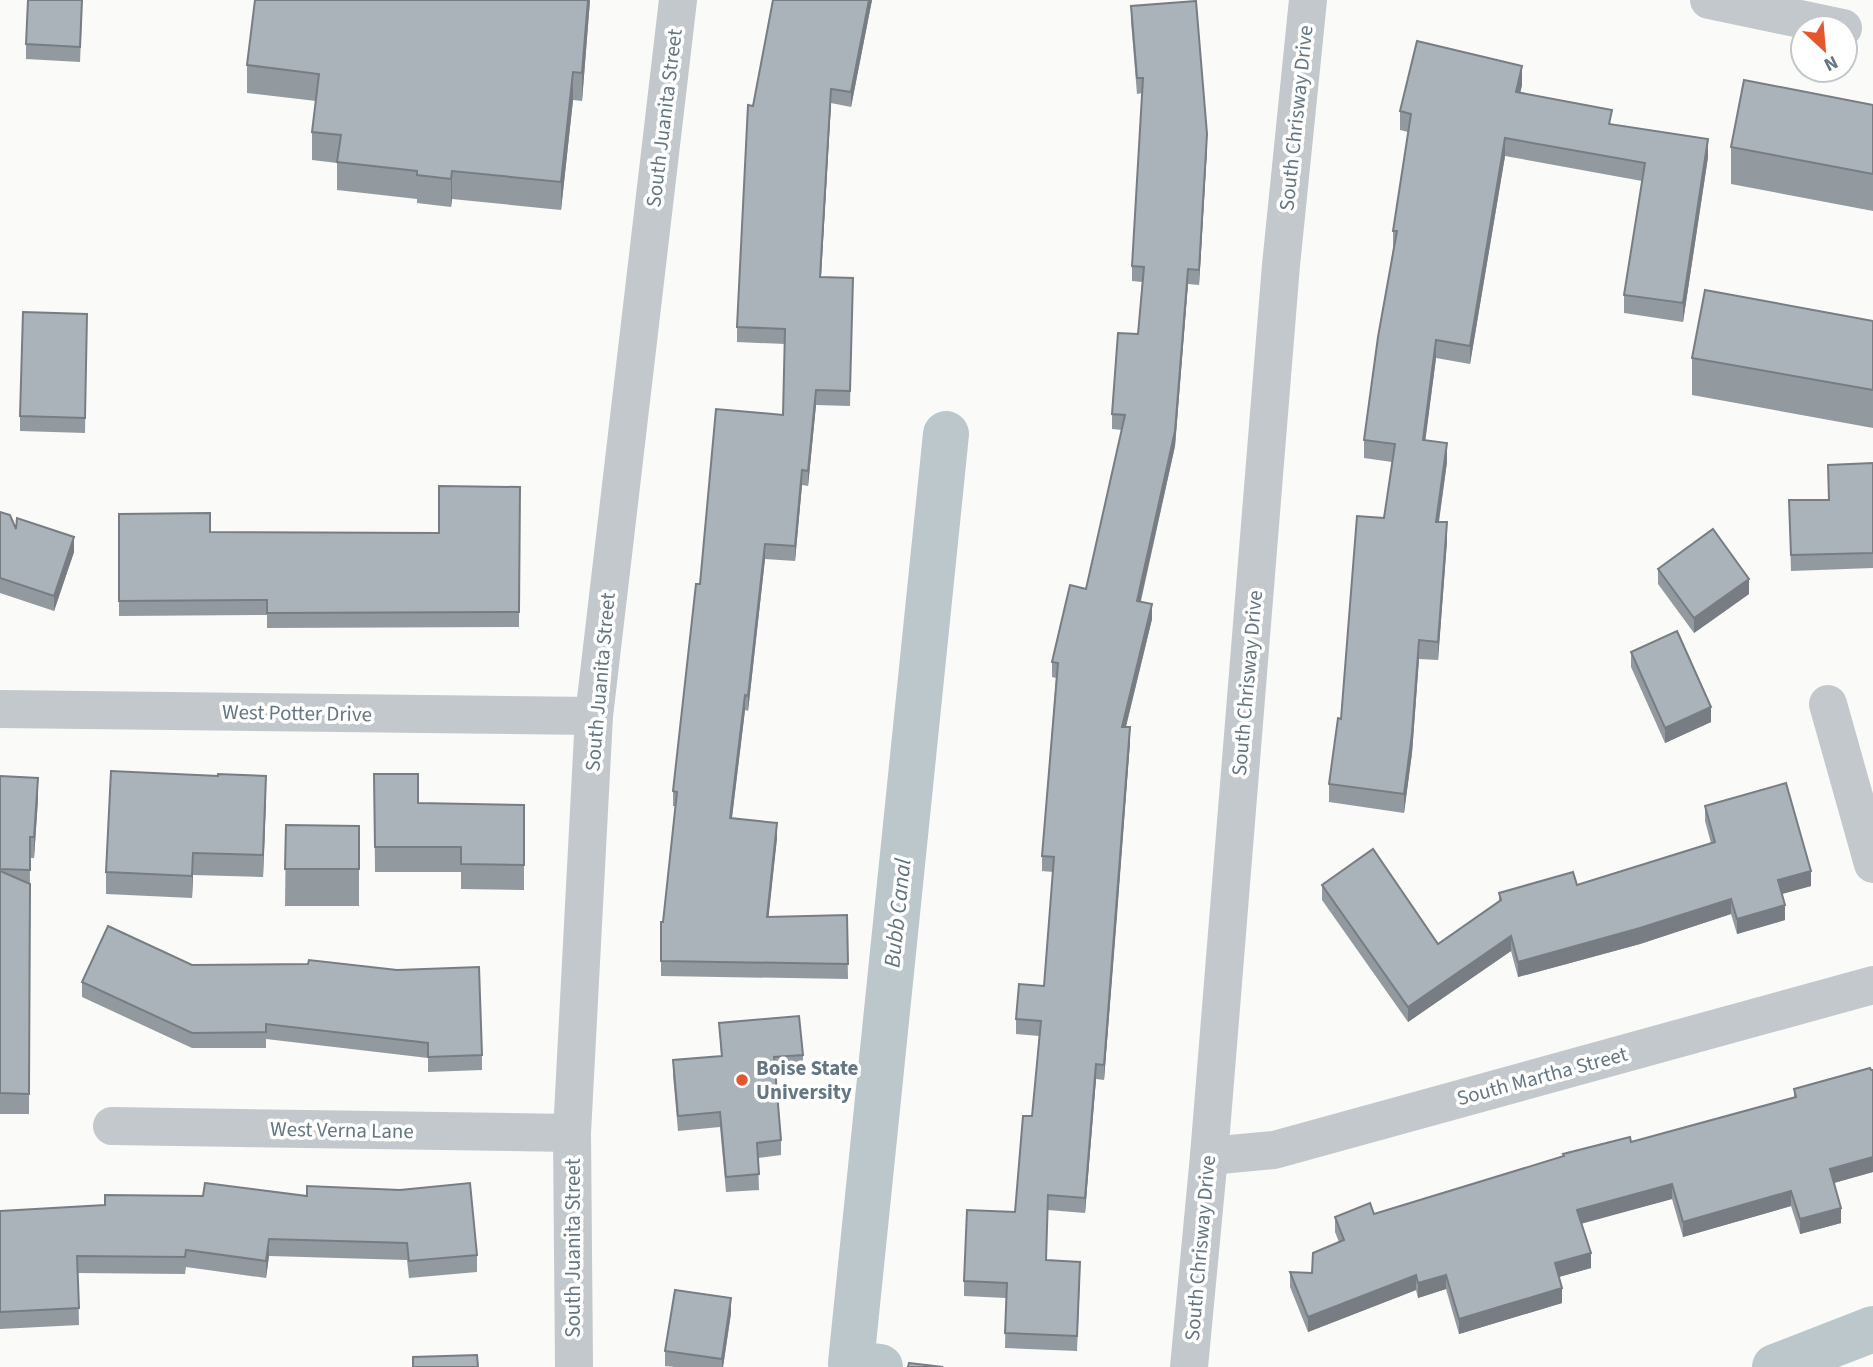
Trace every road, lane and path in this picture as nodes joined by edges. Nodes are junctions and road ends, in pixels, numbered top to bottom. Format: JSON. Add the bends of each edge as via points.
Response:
{"nodes":[{"id":1,"x":678,"y":0,"type":"edge"},
{"id":2,"x":1308,"y":0,"type":"edge"},
{"id":3,"x":1709,"y":0,"type":"edge"},
{"id":4,"x":1789,"y":17,"type":"edge"},
{"id":5,"x":1828,"y":704,"type":"dead end"},
{"id":6,"x":0,"y":709,"type":"edge"},
{"id":7,"x":594,"y":716,"type":"junction"},
{"id":8,"x":1873,"y":864,"type":"edge"},
{"id":9,"x":1873,"y":985,"type":"edge"},
{"id":10,"x":112,"y":1126,"type":"dead end"},
{"id":11,"x":572,"y":1133,"type":"junction"},
{"id":12,"x":1209,"y":1156,"type":"junction"},
{"id":13,"x":574,"y":1367,"type":"edge"},
{"id":14,"x":1189,"y":1367,"type":"edge"}],
"edges":[{"from":1,"to":7,"type":"street","name":"South Juanita Street"},
{"from":2,"to":12,"type":"street","name":"South Chrisway Drive","via":[[1280,279]]},
{"from":3,"to":4,"type":"street"},
{"from":5,"to":8,"type":"street"},
{"from":6,"to":7,"type":"street","name":"West Potter Drive"},
{"from":7,"to":11,"type":"street","name":"South Juanita Street"},
{"from":9,"to":12,"type":"street","name":"South Martha Street","via":[[1274,1150]]},
{"from":10,"to":11,"type":"street","name":"West Verna Lane"},
{"from":11,"to":13,"type":"street","name":"South Juanita Street"},
{"from":12,"to":14,"type":"street","name":"South Chrisway Drive"}]}
